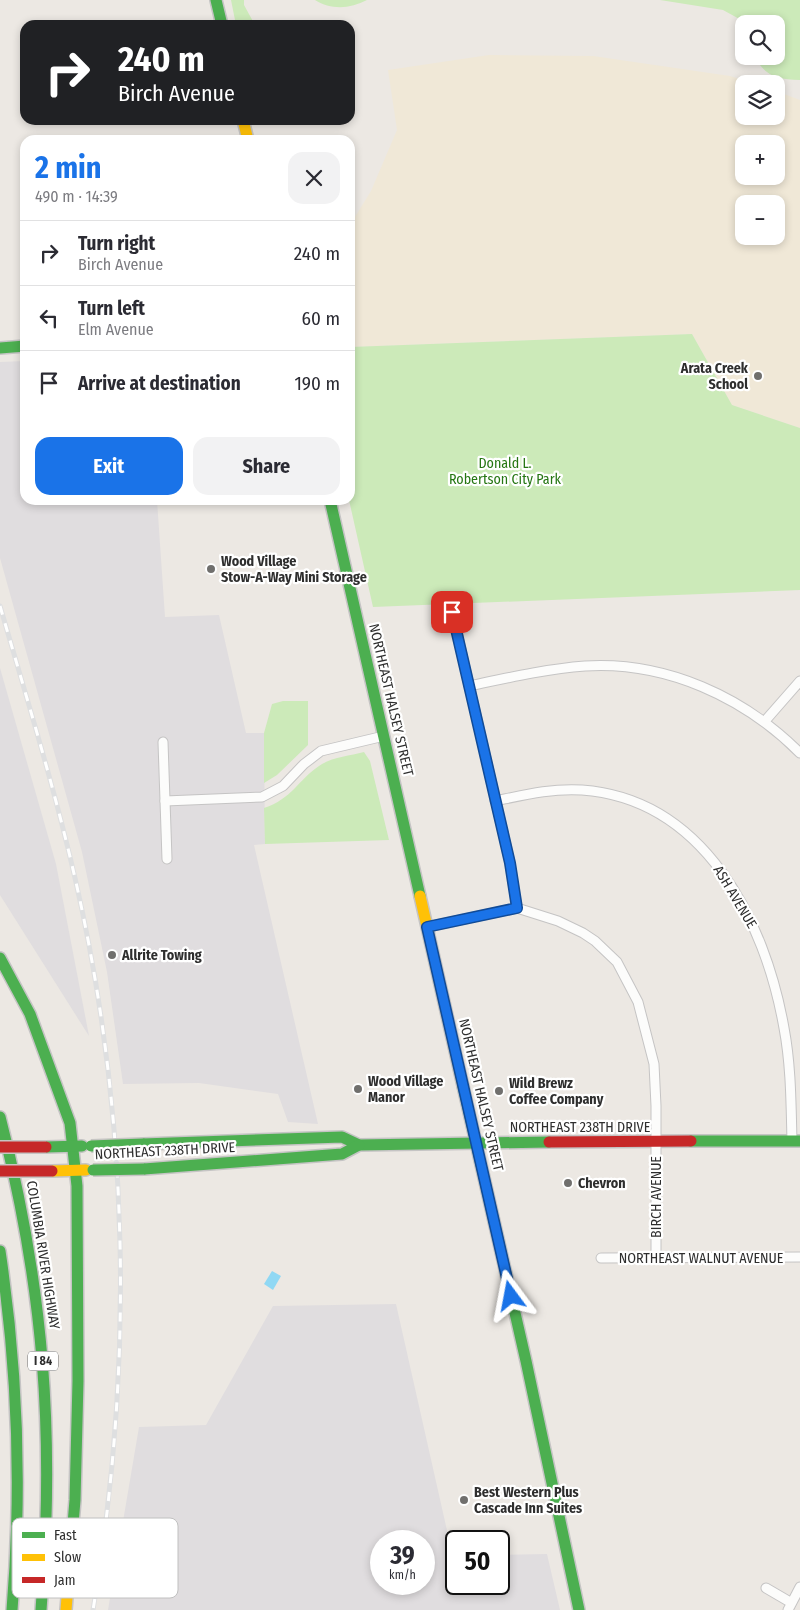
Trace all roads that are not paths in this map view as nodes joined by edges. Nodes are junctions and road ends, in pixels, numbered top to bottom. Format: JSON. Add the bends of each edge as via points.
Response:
{"nodes":[{"id":1,"x":216,"y":0,"type":"edge"},
{"id":2,"x":221,"y":20,"type":"edge"},
{"id":3,"x":20,"y":346,"type":"edge"},
{"id":4,"x":0,"y":348,"type":"edge"},
{"id":5,"x":331,"y":505,"type":"edge"},
{"id":6,"x":452,"y":612,"type":"dead end"},
{"id":7,"x":800,"y":681,"type":"edge"},
{"id":8,"x":469,"y":686,"type":"junction"},
{"id":9,"x":765,"y":721,"type":"junction"},
{"id":10,"x":384,"y":736,"type":"junction"},
{"id":11,"x":163,"y":742,"type":"dead end"},
{"id":12,"x":800,"y":753,"type":"edge"},
{"id":13,"x":495,"y":800,"type":"junction"},
{"id":14,"x":165,"y":801,"type":"junction"},
{"id":15,"x":167,"y":860,"type":"dead end"},
{"id":16,"x":517,"y":908,"type":"junction"},
{"id":17,"x":427,"y":927,"type":"junction"},
{"id":18,"x":0,"y":958,"type":"edge"},
{"id":19,"x":0,"y":1116,"type":"edge"},
{"id":20,"x":796,"y":1141,"type":"edge"},
{"id":21,"x":476,"y":1142,"type":"junction"},
{"id":22,"x":655,"y":1142,"type":"junction"},
{"id":23,"x":359,"y":1145,"type":"junction"},
{"id":24,"x":72,"y":1146,"type":"junction"},
{"id":25,"x":0,"y":1147,"type":"edge"},
{"id":26,"x":75,"y":1170,"type":"junction"},
{"id":27,"x":0,"y":1171,"type":"edge"},
{"id":28,"x":0,"y":1251,"type":"edge"},
{"id":29,"x":656,"y":1257,"type":"junction"},
{"id":30,"x":601,"y":1258,"type":"dead end"},
{"id":31,"x":800,"y":1258,"type":"edge"},
{"id":32,"x":18,"y":1518,"type":"edge"},
{"id":33,"x":46,"y":1518,"type":"edge"},
{"id":34,"x":74,"y":1518,"type":"edge"},
{"id":35,"x":800,"y":1587,"type":"edge"},
{"id":36,"x":766,"y":1588,"type":"dead end"},
{"id":37,"x":789,"y":1606,"type":"edge"},
{"id":38,"x":579,"y":1610,"type":"edge"}],
"edges":[{"from":1,"to":2,"type":"main road"},
{"from":3,"to":4,"type":"main road"},
{"from":5,"to":10,"type":"main road","name":"NORTHEAST HALSEY STREET"},
{"from":6,"to":8,"type":"street"},
{"from":7,"to":9,"type":"street"},
{"from":8,"to":9,"type":"street","via":[[577,667],[636,669],[665,674],[703,687]]},
{"from":8,"to":13,"type":"street"},
{"from":9,"to":12,"type":"street"},
{"from":10,"to":14,"type":"street","via":[[321,752],[311,757],[283,786],[262,797]]},
{"from":10,"to":17,"type":"main road","name":"NORTHEAST HALSEY STREET"},
{"from":11,"to":14,"type":"street"},
{"from":13,"to":16,"type":"street"},
{"from":13,"to":20,"type":"street","name":"ASH AVENUE","via":[[562,790],[616,795],[659,812],[708,853],[748,916],[770,969],[787,1048]]},
{"from":14,"to":15,"type":"street"},
{"from":16,"to":17,"type":"street","name":"BIRCH AVENUE"},
{"from":16,"to":22,"type":"street","name":"BIRCH AVENUE","via":[[583,933],[608,952],[624,973],[638,1002],[650,1044],[656,1086]]},
{"from":17,"to":21,"type":"main road","name":"NORTHEAST HALSEY STREET"},
{"from":18,"to":24,"type":"main road","via":[[42,1042],[70,1123]]},
{"from":19,"to":33,"type":"main road","name":"COLUMBIA RIVER HIGHWAY","number":"I 84","via":[[24,1222],[41,1340],[46,1413]]},
{"from":20,"to":22,"type":"main road","name":"NORTHEAST 238TH DRIVE"},
{"from":21,"to":22,"type":"main road","name":"NORTHEAST 238TH DRIVE"},
{"from":21,"to":23,"type":"main road","name":"NORTHEAST 238TH DRIVE"},
{"from":21,"to":38,"type":"main road","name":"NORTHEAST HALSEY STREET"},
{"from":22,"to":29,"type":"street","name":"BIRCH AVENUE"},
{"from":23,"to":24,"type":"main road","name":"NORTHEAST 238TH DRIVE","bridge":true,"via":[[342,1137]]},
{"from":23,"to":26,"type":"main road","name":"NORTHEAST 238TH DRIVE","bridge":true,"via":[[342,1154],[144,1169]]},
{"from":24,"to":25,"type":"main road","name":"NORTHEAST 238TH DRIVE","bridge":true},
{"from":24,"to":26,"type":"main road"},
{"from":26,"to":27,"type":"main road","name":"NORTHEAST 238TH DRIVE","bridge":true},
{"from":26,"to":34,"type":"main road","via":[[78,1381]]},
{"from":28,"to":32,"type":"main road","number":"I 84","via":[[18,1418]]},
{"from":29,"to":30,"type":"street","name":"NORTHEAST WALNUT AVENUE"},
{"from":29,"to":31,"type":"street","name":"NORTHEAST WALNUT AVENUE"},
{"from":35,"to":37,"type":"street"},
{"from":36,"to":37,"type":"street"}]}
